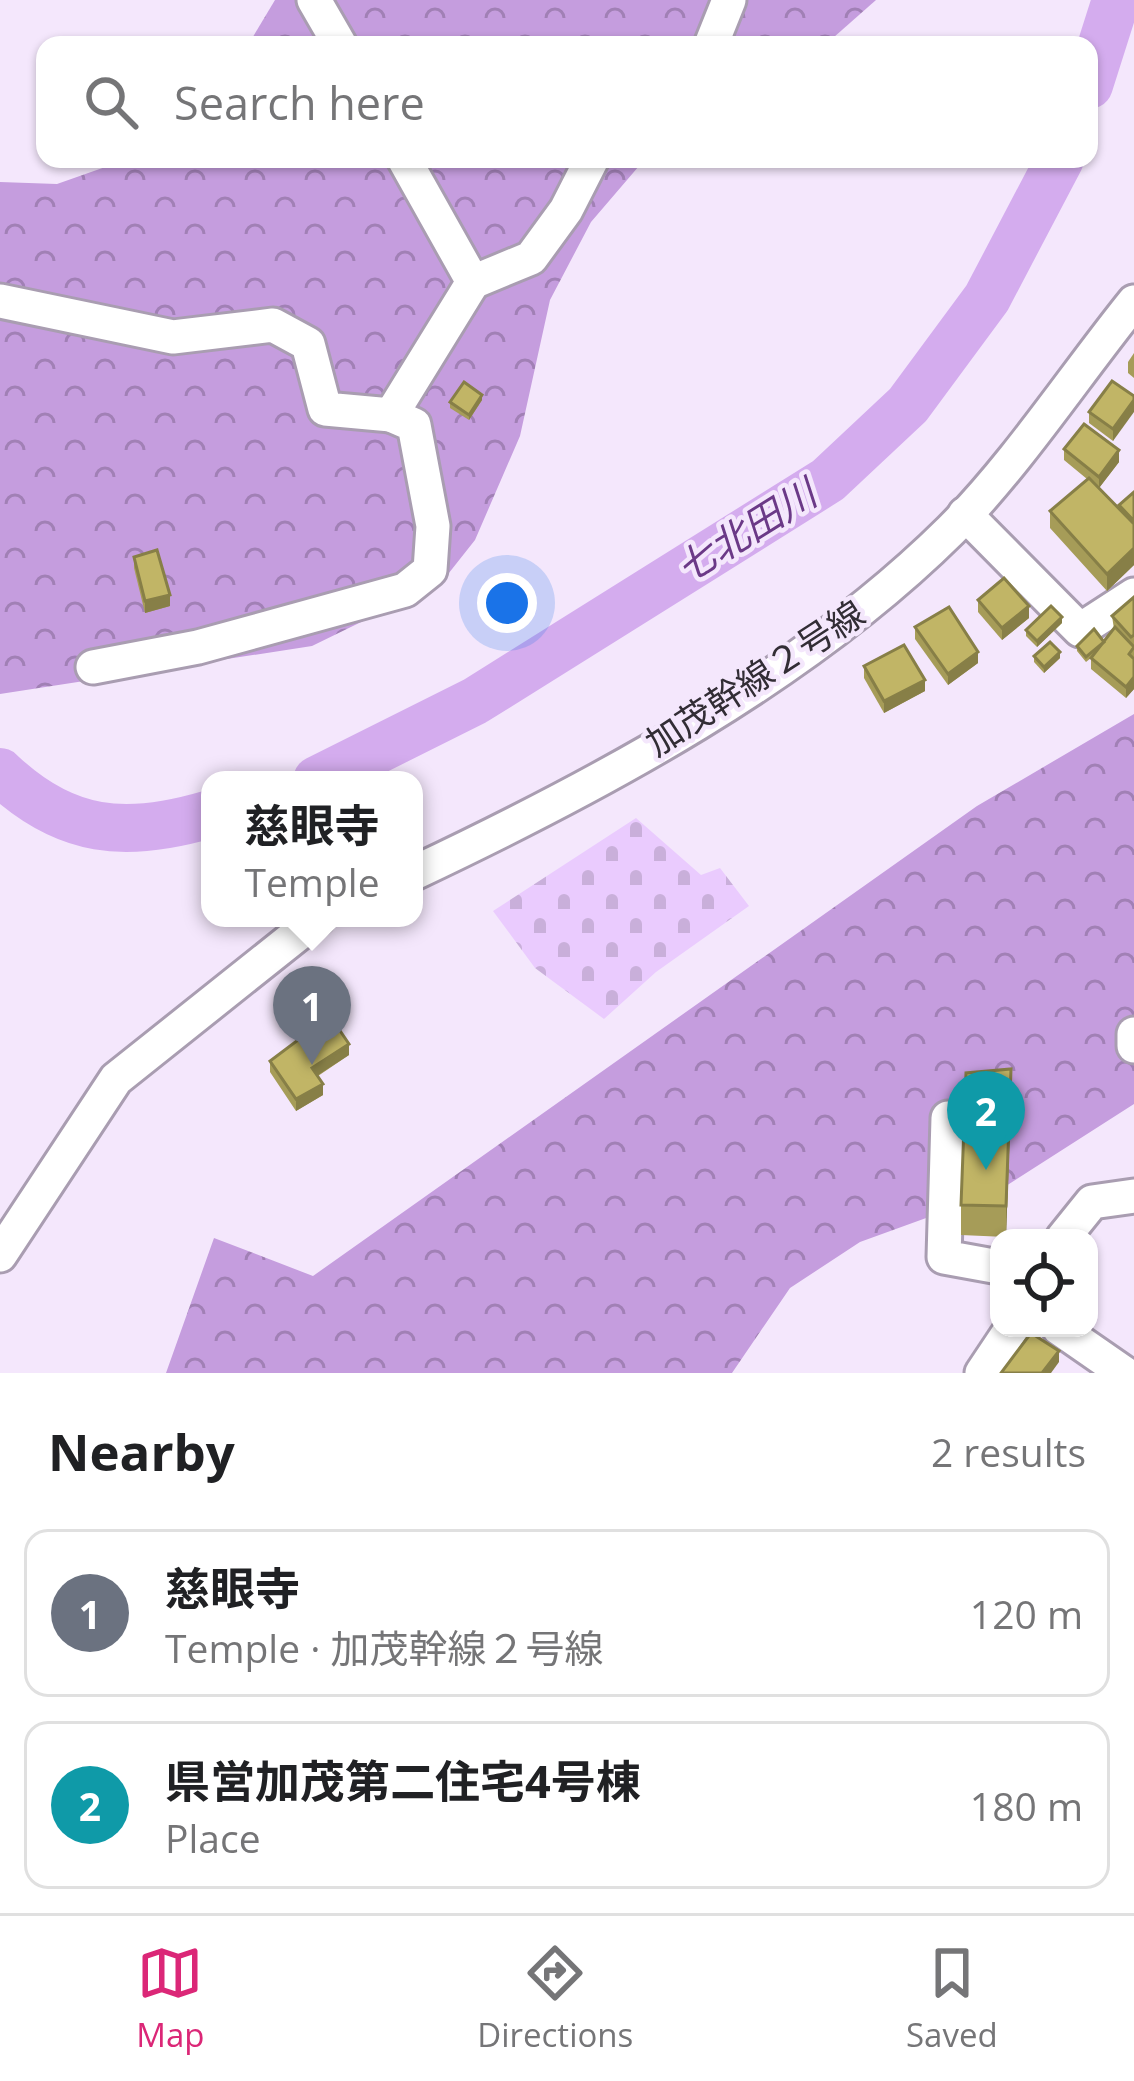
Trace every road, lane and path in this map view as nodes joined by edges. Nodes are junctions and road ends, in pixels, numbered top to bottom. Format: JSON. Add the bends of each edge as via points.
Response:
{"nodes":[{"id":1,"x":314,"y":0,"type":"edge"},
{"id":2,"x":729,"y":0,"type":"edge"},
{"id":3,"x":335,"y":36,"type":"edge"},
{"id":4,"x":715,"y":36,"type":"edge"},
{"id":5,"x":409,"y":168,"type":"edge"},
{"id":6,"x":587,"y":168,"type":"edge"},
{"id":7,"x":473,"y":282,"type":"junction"},
{"id":8,"x":0,"y":301,"type":"edge"},
{"id":9,"x":1134,"y":302,"type":"edge"},
{"id":10,"x":391,"y":415,"type":"junction"},
{"id":11,"x":964,"y":514,"type":"junction"},
{"id":12,"x":1134,"y":595,"type":"edge"},
{"id":13,"x":92,"y":667,"type":"dead end"},
{"id":14,"x":423,"y":869,"type":"edge"},
{"id":15,"x":307,"y":927,"type":"edge"},
{"id":16,"x":1134,"y":1034,"type":"edge"},
{"id":17,"x":1134,"y":1046,"type":"edge"},
{"id":18,"x":948,"y":1118,"type":"dead end"},
{"id":19,"x":1134,"y":1196,"type":"edge"},
{"id":20,"x":1070,"y":1229,"type":"edge"},
{"id":21,"x":0,"y":1255,"type":"edge"},
{"id":22,"x":990,"y":1265,"type":"edge"},
{"id":23,"x":1006,"y":1337,"type":"edge"},
{"id":24,"x":1072,"y":1337,"type":"edge"},
{"id":25,"x":982,"y":1373,"type":"edge"},
{"id":26,"x":1124,"y":1373,"type":"edge"}],
"edges":[{"from":1,"to":3,"type":"street"},
{"from":2,"to":4,"type":"street"},
{"from":5,"to":7,"type":"street"},
{"from":6,"to":7,"type":"street","via":[[531,258]]},
{"from":7,"to":10,"type":"street"},
{"from":8,"to":10,"type":"street","via":[[173,337],[273,325],[308,344],[325,409]]},
{"from":9,"to":11,"type":"street","name":"加茂幹線２号線"},
{"from":10,"to":13,"type":"street","via":[[414,425],[433,526],[430,570],[418,582],[217,643]]},
{"from":11,"to":12,"type":"street","via":[[1080,630]]},
{"from":11,"to":14,"type":"street","name":"加茂幹線２号線","via":[[856,616],[547,810]]},
{"from":15,"to":21,"type":"street","via":[[116,1079]]},
{"from":16,"to":17,"type":"street"},
{"from":18,"to":22,"type":"street","via":[[944,1256]]},
{"from":19,"to":20,"type":"street","via":[[1092,1202]]},
{"from":23,"to":25,"type":"street"},
{"from":24,"to":26,"type":"street"}]}
